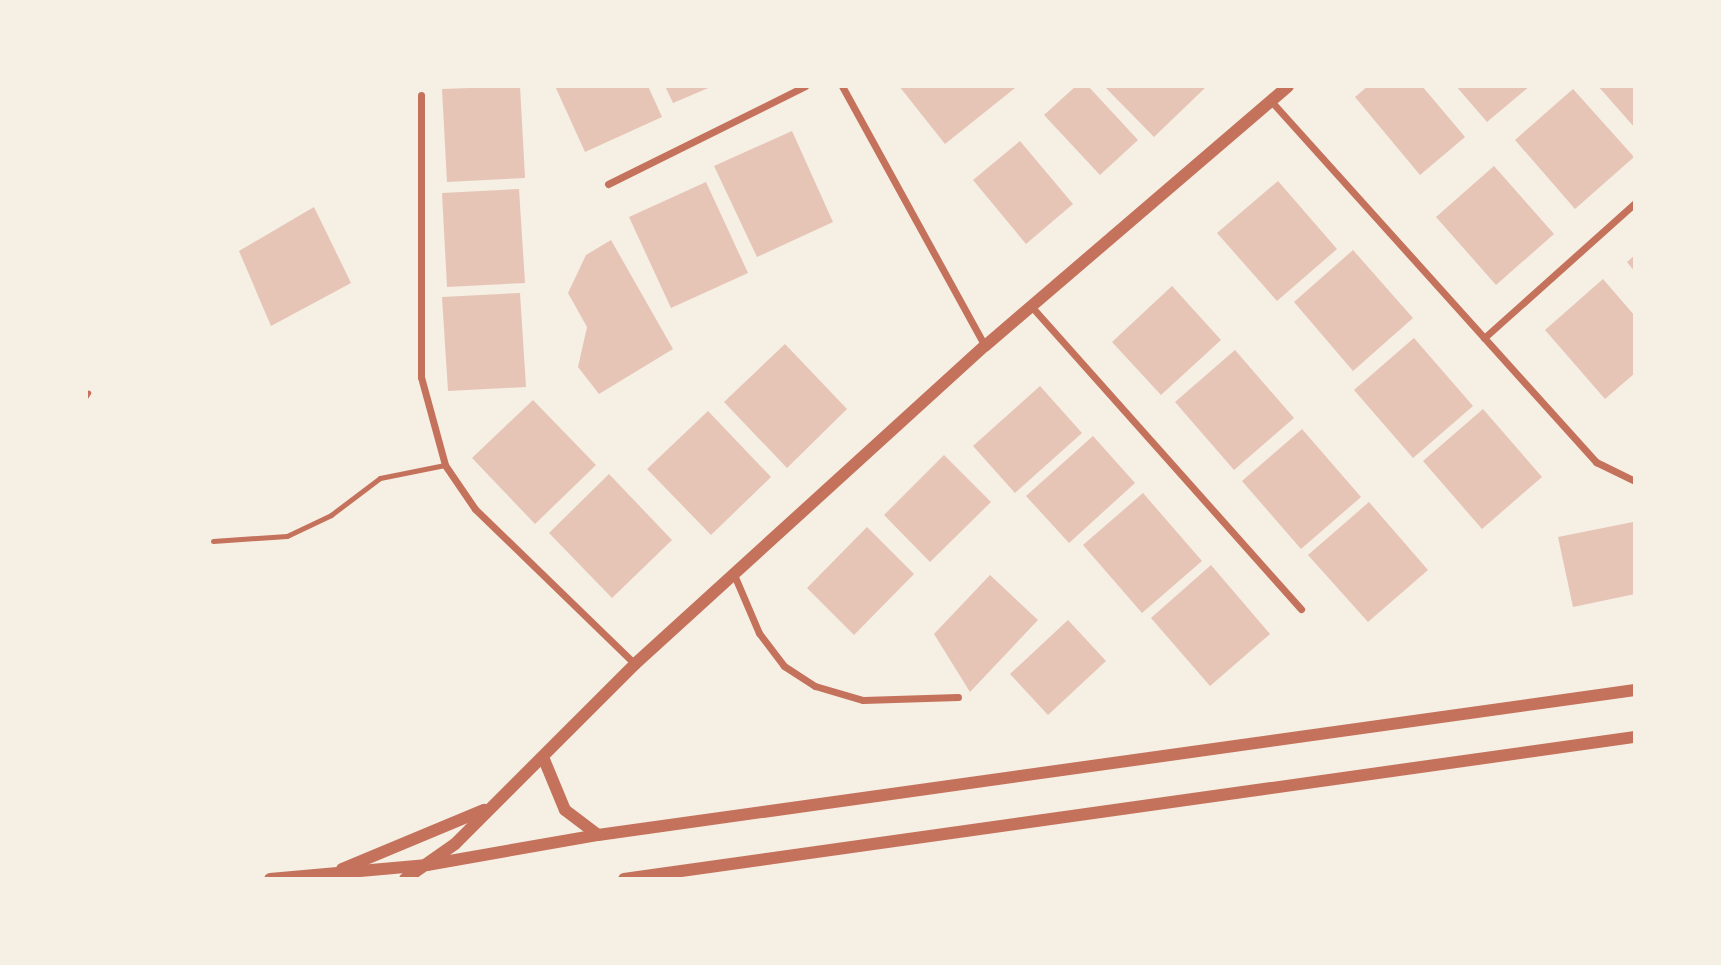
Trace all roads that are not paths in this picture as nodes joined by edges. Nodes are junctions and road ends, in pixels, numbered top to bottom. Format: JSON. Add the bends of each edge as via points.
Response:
{"nodes":[{"id":1,"x":805,"y":86,"type":"edge"},
{"id":2,"x":842,"y":86,"type":"edge"},
{"id":3,"x":1288,"y":86,"type":"edge"},
{"id":4,"x":421,"y":95,"type":"dead end"},
{"id":5,"x":1271,"y":101,"type":"junction"},
{"id":6,"x":608,"y":184,"type":"dead end"},
{"id":7,"x":1635,"y":203,"type":"edge"},
{"id":8,"x":1031,"y":306,"type":"junction"},
{"id":9,"x":1485,"y":338,"type":"junction"},
{"id":10,"x":985,"y":346,"type":"junction"},
{"id":11,"x":445,"y":465,"type":"junction"},
{"id":12,"x":1635,"y":481,"type":"edge"},
{"id":13,"x":213,"y":541,"type":"dead end"},
{"id":14,"x":735,"y":577,"type":"junction"},
{"id":15,"x":1301,"y":609,"type":"dead end"},
{"id":16,"x":635,"y":664,"type":"junction"},
{"id":17,"x":1635,"y":690,"type":"edge"},
{"id":18,"x":958,"y":697,"type":"dead end"},
{"id":19,"x":1635,"y":737,"type":"edge"},
{"id":20,"x":543,"y":757,"type":"junction"},
{"id":21,"x":488,"y":809,"type":"junction"},
{"id":22,"x":598,"y":835,"type":"junction"},
{"id":23,"x":427,"y":865,"type":"junction"},
{"id":24,"x":339,"y":870,"type":"junction"},
{"id":25,"x":403,"y":873,"type":"edge"},
{"id":26,"x":270,"y":879,"type":"edge"},
{"id":27,"x":624,"y":879,"type":"edge"}],
"edges":[{"from":1,"to":6,"type":"street"},
{"from":2,"to":10,"type":"street"},
{"from":3,"to":5,"type":"street"},
{"from":4,"to":11,"type":"street","via":[[421,377]]},
{"from":5,"to":8,"type":"street"},
{"from":5,"to":9,"type":"street"},
{"from":7,"to":9,"type":"street"},
{"from":8,"to":10,"type":"street"},
{"from":8,"to":15,"type":"street"},
{"from":9,"to":12,"type":"street","via":[[1596,462]]},
{"from":10,"to":14,"type":"street"},
{"from":11,"to":13,"type":"lane","via":[[380,478],[331,515],[287,536]]},
{"from":11,"to":16,"type":"street","via":[[475,509]]},
{"from":14,"to":16,"type":"street"},
{"from":14,"to":18,"type":"street","via":[[759,634],[783,666],[815,686],[863,700]]},
{"from":16,"to":20,"type":"street"},
{"from":17,"to":22,"type":"street"},
{"from":19,"to":27,"type":"street"},
{"from":20,"to":21,"type":"street"},
{"from":20,"to":22,"type":"street","via":[[565,810]]},
{"from":21,"to":23,"type":"street"},
{"from":21,"to":24,"type":"street"},
{"from":22,"to":23,"type":"street"},
{"from":23,"to":25,"type":"street"},
{"from":24,"to":25,"type":"street"},
{"from":24,"to":26,"type":"street"}]}
